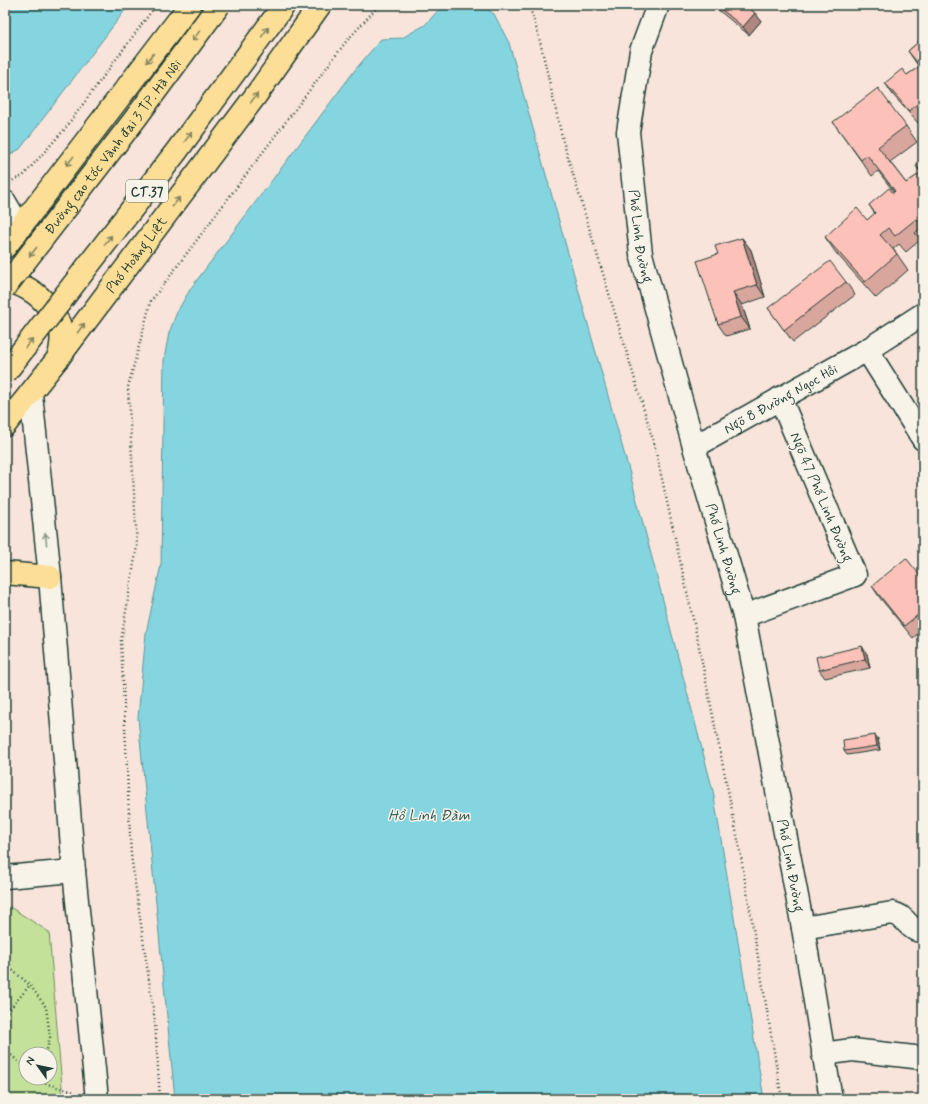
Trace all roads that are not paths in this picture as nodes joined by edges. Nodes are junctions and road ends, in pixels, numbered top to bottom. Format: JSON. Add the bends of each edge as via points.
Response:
{"nodes":[{"id":1,"x":190,"y":5,"type":"edge"},
{"id":2,"x":219,"y":5,"type":"edge"},
{"id":3,"x":284,"y":5,"type":"edge"},
{"id":4,"x":320,"y":5,"type":"edge"},
{"id":5,"x":658,"y":5,"type":"edge"},
{"id":6,"x":5,"y":202,"type":"edge"},
{"id":7,"x":22,"y":224,"type":"junction"},
{"id":8,"x":5,"y":247,"type":"edge"},
{"id":9,"x":5,"y":280,"type":"edge"},
{"id":10,"x":5,"y":287,"type":"edge"},
{"id":11,"x":923,"y":314,"type":"edge"},
{"id":12,"x":867,"y":350,"type":"junction"},
{"id":13,"x":59,"y":357,"type":"junction"},
{"id":14,"x":5,"y":374,"type":"edge"},
{"id":15,"x":31,"y":394,"type":"junction"},
{"id":16,"x":780,"y":398,"type":"junction"},
{"id":17,"x":5,"y":425,"type":"edge"},
{"id":18,"x":923,"y":439,"type":"edge"},
{"id":19,"x":694,"y":447,"type":"junction"},
{"id":20,"x":5,"y":573,"type":"edge"},
{"id":21,"x":50,"y":577,"type":"junction"},
{"id":22,"x":744,"y":616,"type":"junction"},
{"id":23,"x":74,"y":871,"type":"junction"},
{"id":24,"x":5,"y":877,"type":"edge"},
{"id":25,"x":803,"y":928,"type":"junction"},
{"id":26,"x":923,"y":931,"type":"edge"},
{"id":27,"x":823,"y":1054,"type":"junction"},
{"id":28,"x":923,"y":1058,"type":"edge"},
{"id":29,"x":97,"y":1099,"type":"edge"},
{"id":30,"x":831,"y":1099,"type":"edge"}],
"edges":[{"from":1,"to":7,"type":"main road","one_way":true},
{"from":2,"to":10,"type":"main road","name":"Đường cao tốc Vành đai 3 TP. Hà Nội","one_way":true,"bridge":true,"via":[[135,120]]},
{"from":14,"to":3,"type":"main road","number":"CT.37","one_way":true,"bridge":true,"via":[[176,152]]},
{"from":13,"to":4,"type":"main road","name":"Phố Hoàng Liệt","one_way":true,"via":[[256,95]]},
{"from":5,"to":19,"type":"street","name":"Phố Linh Đường","via":[[641,51],[628,132],[641,254]]},
{"from":6,"to":7,"type":"street"},
{"from":7,"to":8,"type":"main road"},
{"from":9,"to":13,"type":"main road","via":[[25,286],[39,295],[49,306],[60,325],[62,339]]},
{"from":11,"to":12,"type":"street","name":"Ngõ 8 Đường Ngọc Hồi"},
{"from":12,"to":16,"type":"street","name":"Ngõ 8 Đường Ngọc Hồi"},
{"from":12,"to":18,"type":"street"},
{"from":13,"to":15,"type":"main road","name":"Phố Hoàng Liệt"},
{"from":15,"to":17,"type":"main road","name":"Phố Hoàng Liệt"},
{"from":21,"to":15,"type":"street","one_way":true},
{"from":16,"to":19,"type":"street","name":"Ngõ 8 Đường Ngọc Hồi"},
{"from":16,"to":22,"type":"street","name":"Ngõ 47 Phố Linh Đường","via":[[855,575]]},
{"from":19,"to":22,"type":"street","name":"Phố Linh Đường"},
{"from":20,"to":21,"type":"main road"},
{"from":21,"to":23,"type":"street"},
{"from":22,"to":25,"type":"street","name":"Phố Linh Đường"},
{"from":23,"to":24,"type":"street"},
{"from":23,"to":29,"type":"street"},
{"from":25,"to":26,"type":"street","via":[[892,913],[900,916],[911,928]]},
{"from":25,"to":27,"type":"street","name":"Phố Linh Đường"},
{"from":27,"to":28,"type":"street","via":[[852,1050]]},
{"from":27,"to":30,"type":"street","name":"Phố Linh Đường"}]}
